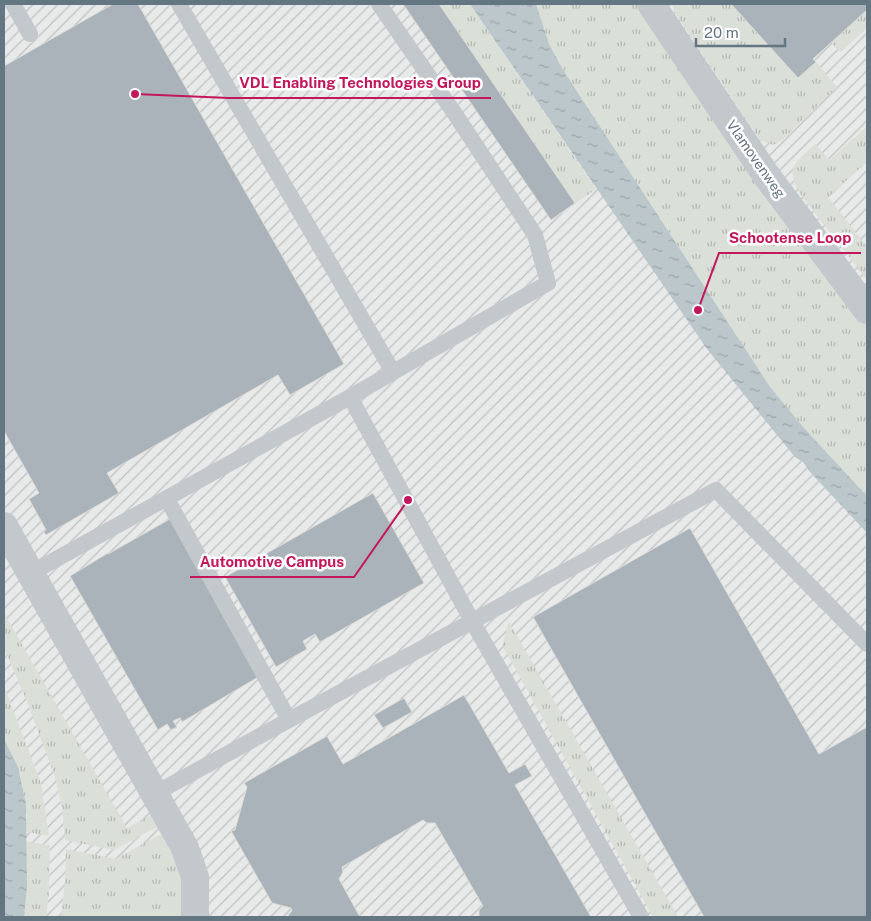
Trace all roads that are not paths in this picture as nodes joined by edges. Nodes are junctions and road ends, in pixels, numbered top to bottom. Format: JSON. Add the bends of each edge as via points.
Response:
{"nodes":[{"id":1,"x":13,"y":4,"type":"edge"},
{"id":2,"x":179,"y":4,"type":"edge"},
{"id":3,"x":379,"y":4,"type":"edge"},
{"id":4,"x":652,"y":4,"type":"edge"},
{"id":5,"x":30,"y":34,"type":"dead end"},
{"id":6,"x":867,"y":310,"type":"edge"},
{"id":7,"x":393,"y":372,"type":"junction"},
{"id":8,"x":350,"y":397,"type":"junction"},
{"id":9,"x":167,"y":499,"type":"junction"},
{"id":10,"x":4,"y":526,"type":"edge"},
{"id":11,"x":30,"y":573,"type":"junction"},
{"id":12,"x":472,"y":621,"type":"junction"},
{"id":13,"x":867,"y":644,"type":"edge"},
{"id":14,"x":288,"y":720,"type":"junction"},
{"id":15,"x":154,"y":794,"type":"junction"},
{"id":16,"x":195,"y":917,"type":"edge"},
{"id":17,"x":641,"y":917,"type":"edge"}],
"edges":[{"from":1,"to":5,"type":"lane"},
{"from":2,"to":7,"type":"lane"},
{"from":3,"to":7,"type":"lane","via":[[535,235],[548,283]]},
{"from":4,"to":6,"type":"street","name":"Vlamovenweg","via":[[766,175]]},
{"from":7,"to":8,"type":"lane"},
{"from":8,"to":9,"type":"lane"},
{"from":8,"to":12,"type":"lane"},
{"from":9,"to":11,"type":"lane"},
{"from":9,"to":14,"type":"lane"},
{"from":10,"to":11,"type":"street"},
{"from":11,"to":15,"type":"street"},
{"from":12,"to":13,"type":"lane","via":[[716,490]]},
{"from":12,"to":14,"type":"lane"},
{"from":12,"to":17,"type":"lane"},
{"from":14,"to":15,"type":"lane"},
{"from":15,"to":16,"type":"street","via":[[185,848],[195,877]]}]}
